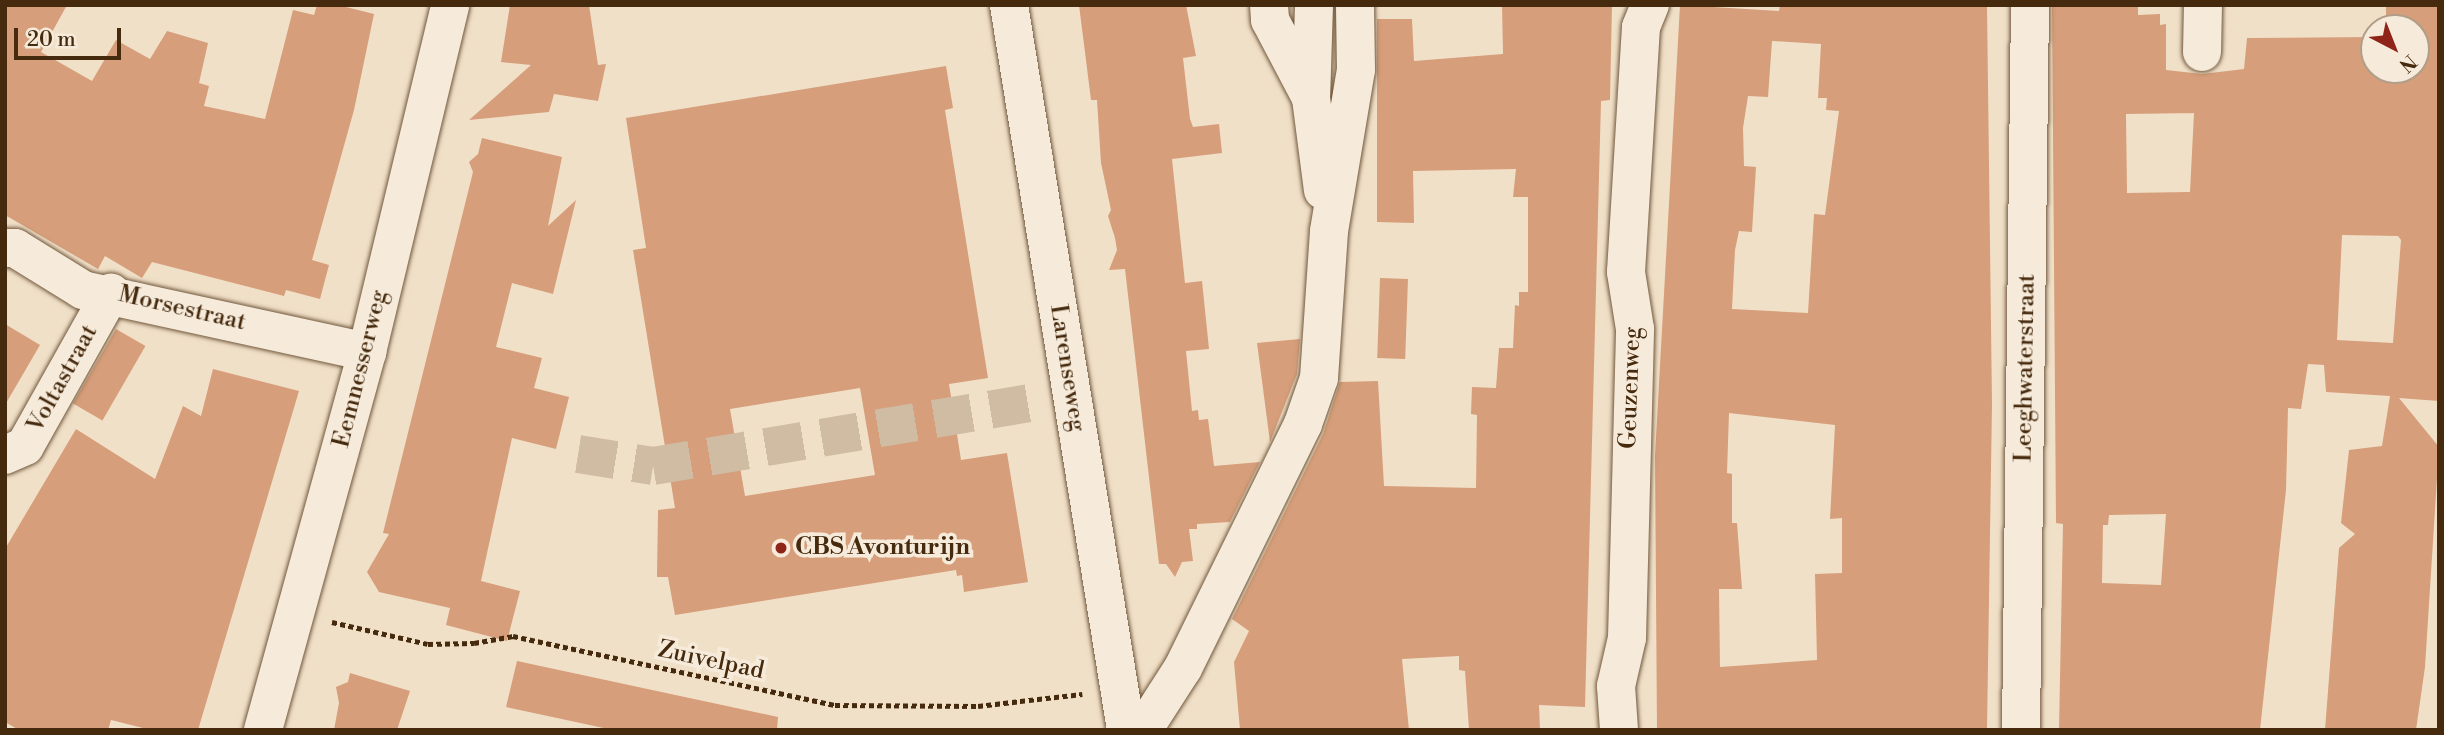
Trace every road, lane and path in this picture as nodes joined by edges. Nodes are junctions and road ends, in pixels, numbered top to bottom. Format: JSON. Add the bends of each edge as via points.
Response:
{"nodes":[{"id":1,"x":450,"y":5,"type":"edge"},
{"id":2,"x":1009,"y":5,"type":"edge"},
{"id":3,"x":1269,"y":5,"type":"edge"},
{"id":4,"x":1314,"y":5,"type":"edge"},
{"id":5,"x":1356,"y":5,"type":"edge"},
{"id":6,"x":1650,"y":5,"type":"edge"},
{"id":7,"x":2030,"y":5,"type":"edge"},
{"id":8,"x":2203,"y":5,"type":"edge"},
{"id":9,"x":2202,"y":52,"type":"dead end"},
{"id":10,"x":1311,"y":98,"type":"junction"},
{"id":11,"x":1329,"y":231,"type":"junction"},
{"id":12,"x":5,"y":248,"type":"edge"},
{"id":13,"x":111,"y":293,"type":"junction"},
{"id":14,"x":367,"y":352,"type":"junction"},
{"id":15,"x":5,"y":455,"type":"edge"},
{"id":16,"x":297,"y":614,"type":"junction"},
{"id":17,"x":1122,"y":687,"type":"junction"},
{"id":18,"x":263,"y":730,"type":"edge"},
{"id":19,"x":1126,"y":730,"type":"edge"},
{"id":20,"x":1143,"y":730,"type":"edge"},
{"id":21,"x":1619,"y":730,"type":"edge"},
{"id":22,"x":2021,"y":730,"type":"edge"}],
"edges":[{"from":1,"to":14,"type":"street","name":"Eemnesserweg"},
{"from":2,"to":17,"type":"street","name":"Larenseweg"},
{"from":3,"to":10,"type":"street","via":[[1270,20]]},
{"from":4,"to":10,"type":"street"},
{"from":5,"to":11,"type":"street","via":[[1356,70]]},
{"from":6,"to":21,"type":"street","name":"Geuzenweg","via":[[1641,27],[1626,272],[1635,329],[1628,638],[1616,686]]},
{"from":7,"to":22,"type":"street","name":"Leeghwaterstraat"},
{"from":8,"to":9,"type":"street"},
{"from":10,"to":11,"type":"street"},
{"from":11,"to":20,"type":"street","via":[[1319,378],[1303,424],[1182,668]]},
{"from":12,"to":13,"type":"street","name":"Morsestraat","via":[[15,248],[83,289]]},
{"from":13,"to":14,"type":"street","name":"Morsestraat"},
{"from":13,"to":15,"type":"street","name":"Voltastraat","via":[[25,446]]},
{"from":14,"to":16,"type":"street","name":"Eemnesserweg"},
{"from":16,"to":17,"type":"path","name":"Zuivelpad","via":[[428,643],[474,643],[513,636],[835,705],[978,706]]},
{"from":16,"to":18,"type":"street","name":"Eemnesserweg"},
{"from":17,"to":19,"type":"street","name":"Larenseweg"}]}
